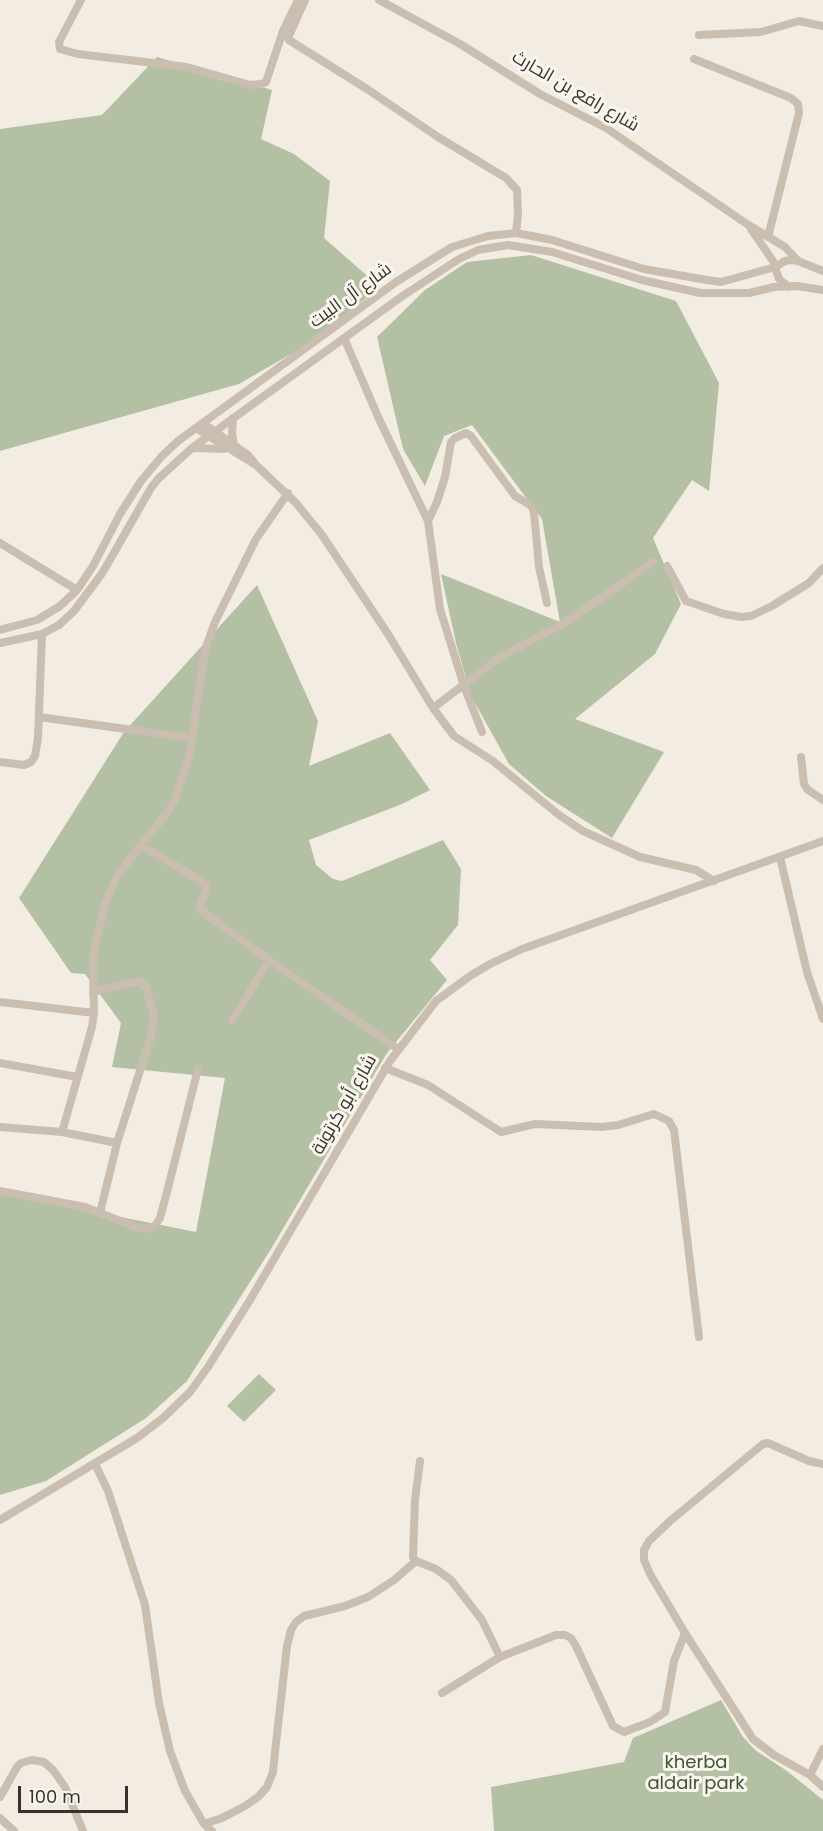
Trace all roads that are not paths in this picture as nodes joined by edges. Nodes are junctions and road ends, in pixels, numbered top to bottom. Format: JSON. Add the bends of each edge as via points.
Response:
{"nodes":[{"id":1,"x":81,"y":0,"type":"edge"},
{"id":2,"x":299,"y":0,"type":"edge"},
{"id":3,"x":305,"y":0,"type":"edge"},
{"id":4,"x":379,"y":0,"type":"edge"},
{"id":5,"x":823,"y":26,"type":"edge"},
{"id":6,"x":699,"y":35,"type":"dead end"},
{"id":7,"x":694,"y":59,"type":"dead end"},
{"id":8,"x":747,"y":224,"type":"junction"},
{"id":9,"x":516,"y":233,"type":"junction"},
{"id":10,"x":768,"y":237,"type":"junction"},
{"id":11,"x":798,"y":261,"type":"junction"},
{"id":12,"x":775,"y":267,"type":"junction"},
{"id":13,"x":823,"y":271,"type":"edge"},
{"id":14,"x":789,"y":287,"type":"junction"},
{"id":15,"x":823,"y":290,"type":"edge"},
{"id":16,"x":344,"y":338,"type":"junction"},
{"id":17,"x":233,"y":418,"type":"junction"},
{"id":18,"x":200,"y":425,"type":"junction"},
{"id":19,"x":212,"y":434,"type":"junction"},
{"id":20,"x":192,"y":448,"type":"junction"},
{"id":21,"x":232,"y":448,"type":"junction"},
{"id":22,"x":288,"y":493,"type":"junction"},
{"id":23,"x":428,"y":521,"type":"junction"},
{"id":24,"x":0,"y":543,"type":"edge"},
{"id":25,"x":653,"y":562,"type":"dead end"},
{"id":26,"x":667,"y":566,"type":"dead end"},
{"id":27,"x":823,"y":568,"type":"edge"},
{"id":28,"x":77,"y":590,"type":"junction"},
{"id":29,"x":548,"y":603,"type":"dead end"},
{"id":30,"x":0,"y":630,"type":"edge"},
{"id":31,"x":42,"y":634,"type":"junction"},
{"id":32,"x":0,"y":643,"type":"edge"},
{"id":33,"x":464,"y":686,"type":"junction"},
{"id":34,"x":433,"y":708,"type":"junction"},
{"id":35,"x":39,"y":717,"type":"junction"},
{"id":36,"x":482,"y":732,"type":"dead end"},
{"id":37,"x":191,"y":738,"type":"junction"},
{"id":38,"x":801,"y":757,"type":"dead end"},
{"id":39,"x":0,"y":762,"type":"edge"},
{"id":40,"x":823,"y":800,"type":"edge"},
{"id":41,"x":823,"y":841,"type":"edge"},
{"id":42,"x":141,"y":845,"type":"junction"},
{"id":43,"x":780,"y":857,"type":"junction"},
{"id":44,"x":714,"y":880,"type":"junction"},
{"id":45,"x":269,"y":960,"type":"junction"},
{"id":46,"x":93,"y":992,"type":"junction"},
{"id":47,"x":0,"y":1002,"type":"edge"},
{"id":48,"x":94,"y":1013,"type":"junction"},
{"id":49,"x":823,"y":1019,"type":"edge"},
{"id":50,"x":232,"y":1021,"type":"dead end"},
{"id":51,"x":398,"y":1049,"type":"junction"},
{"id":52,"x":0,"y":1063,"type":"edge"},
{"id":53,"x":385,"y":1068,"type":"junction"},
{"id":54,"x":198,"y":1069,"type":"dead end"},
{"id":55,"x":77,"y":1077,"type":"junction"},
{"id":56,"x":0,"y":1126,"type":"edge"},
{"id":57,"x":62,"y":1132,"type":"junction"},
{"id":58,"x":117,"y":1143,"type":"junction"},
{"id":59,"x":0,"y":1191,"type":"edge"},
{"id":60,"x":100,"y":1213,"type":"junction"},
{"id":61,"x":699,"y":1337,"type":"dead end"},
{"id":62,"x":420,"y":1461,"type":"dead end"},
{"id":63,"x":95,"y":1464,"type":"junction"},
{"id":64,"x":823,"y":1464,"type":"edge"},
{"id":65,"x":0,"y":1520,"type":"edge"},
{"id":66,"x":416,"y":1561,"type":"junction"},
{"id":67,"x":685,"y":1633,"type":"junction"},
{"id":68,"x":500,"y":1657,"type":"junction"},
{"id":69,"x":442,"y":1693,"type":"dead end"},
{"id":70,"x":823,"y":1749,"type":"edge"},
{"id":71,"x":810,"y":1775,"type":"junction"},
{"id":72,"x":823,"y":1787,"type":"edge"},
{"id":73,"x":0,"y":1797,"type":"edge"},
{"id":74,"x":0,"y":1818,"type":"edge"},
{"id":75,"x":204,"y":1824,"type":"junction"},
{"id":76,"x":14,"y":1831,"type":"edge"},
{"id":77,"x":83,"y":1831,"type":"edge"},
{"id":78,"x":212,"y":1831,"type":"edge"}],
"edges":[{"from":1,"to":2,"type":"street","via":[[59,42],[60,49],[178,65],[256,85],[269,77],[283,31]]},
{"from":3,"to":9,"type":"street","via":[[289,40],[506,178],[517,190]]},
{"from":4,"to":8,"type":"street","name":"شارع رافع بن الحارث","via":[[606,128]]},
{"from":5,"to":6,"type":"street","via":[[799,21],[761,32]]},
{"from":7,"to":10,"type":"street","via":[[798,104]]},
{"from":8,"to":10,"type":"street","name":"شارع رافع بن الحارث"},
{"from":8,"to":12,"type":"street","name":"شارع رافع بن الحارث"},
{"from":9,"to":12,"type":"street","name":"شارع آل البيت","via":[[644,268],[721,282]]},
{"from":9,"to":18,"type":"street","name":"شارع آل البيت","via":[[488,236],[452,247],[396,282]]},
{"from":10,"to":11,"type":"street","name":"شارع رافع بن الحارث"},
{"from":11,"to":12,"type":"street","name":"شارع آل البيت","via":[[785,261]]},
{"from":11,"to":13,"type":"street"},
{"from":12,"to":14,"type":"street","name":"شارع رافع بن الحارث","via":[[779,279]]},
{"from":14,"to":15,"type":"street","name":"شارع آل البيت"},
{"from":14,"to":16,"type":"street","name":"شارع آل البيت","via":[[741,293],[686,291],[552,252],[499,246],[459,259]]},
{"from":16,"to":17,"type":"street","name":"شارع آل البيت"},
{"from":16,"to":23,"type":"street"},
{"from":17,"to":19,"type":"street","name":"شارع آل البيت"},
{"from":17,"to":21,"type":"street"},
{"from":18,"to":19,"type":"street"},
{"from":18,"to":28,"type":"street","name":"شارع آل البيت","via":[[162,456],[141,481]]},
{"from":19,"to":20,"type":"street","name":"شارع آل البيت"},
{"from":19,"to":21,"type":"street"},
{"from":20,"to":21,"type":"street"},
{"from":20,"to":31,"type":"street","name":"شارع آل البيت","via":[[151,488],[83,602]]},
{"from":21,"to":22,"type":"street","via":[[251,458]]},
{"from":22,"to":34,"type":"street","via":[[322,535]]},
{"from":22,"to":37,"type":"street","via":[[256,539],[215,622],[206,647]]},
{"from":23,"to":29,"type":"street","via":[[445,477],[451,442],[466,433],[515,496],[532,507]]},
{"from":23,"to":33,"type":"street","via":[[439,604]]},
{"from":24,"to":28,"type":"street"},
{"from":25,"to":33,"type":"street","via":[[568,620],[499,658]]},
{"from":26,"to":27,"type":"street","via":[[686,600],[742,617],[772,606],[809,583]]},
{"from":28,"to":30,"type":"street","name":"شارع آل البيت","via":[[37,621]]},
{"from":31,"to":32,"type":"street","name":"شارع آل البيت"},
{"from":31,"to":35,"type":"street"},
{"from":33,"to":34,"type":"street"},
{"from":33,"to":36,"type":"street"},
{"from":34,"to":44,"type":"street","via":[[454,736],[493,761],[576,827],[640,857],[692,869]]},
{"from":35,"to":37,"type":"street"},
{"from":35,"to":39,"type":"street","via":[[37,750],[31,762]]},
{"from":37,"to":42,"type":"street","via":[[175,799]]},
{"from":38,"to":40,"type":"street","via":[[804,784]]},
{"from":41,"to":43,"type":"street","name":"شارع أبو كرتونة"},
{"from":42,"to":45,"type":"street","via":[[206,884],[199,908]]},
{"from":42,"to":46,"type":"street","via":[[116,878],[105,904],[94,951]]},
{"from":43,"to":44,"type":"street","name":"شارع أبو كرتونة"},
{"from":43,"to":49,"type":"street","via":[[807,972]]},
{"from":44,"to":51,"type":"street","name":"شارع أبو كرتونة","via":[[490,964],[436,1001]]},
{"from":45,"to":50,"type":"street"},
{"from":45,"to":51,"type":"street"},
{"from":46,"to":48,"type":"street"},
{"from":46,"to":58,"type":"street","via":[[140,981],[154,1016]]},
{"from":47,"to":48,"type":"street"},
{"from":48,"to":55,"type":"street"},
{"from":51,"to":53,"type":"street","name":"شارع أبو كرتونة"},
{"from":52,"to":55,"type":"street"},
{"from":53,"to":61,"type":"street","via":[[428,1085],[501,1132],[535,1124],[602,1127],[654,1114],[669,1121],[674,1130]]},
{"from":53,"to":63,"type":"street","name":"شارع أبو كرتونة","via":[[250,1300],[196,1383],[163,1418]]},
{"from":54,"to":60,"type":"street","via":[[157,1224],[148,1229],[138,1228]]},
{"from":55,"to":57,"type":"street"},
{"from":56,"to":57,"type":"street"},
{"from":57,"to":58,"type":"street"},
{"from":58,"to":60,"type":"street"},
{"from":59,"to":60,"type":"street"},
{"from":62,"to":66,"type":"street","via":[[412,1544]]},
{"from":63,"to":65,"type":"street","name":"شارع أبو كرتونة"},
{"from":63,"to":75,"type":"street","via":[[108,1491],[145,1605],[170,1750],[185,1791]]},
{"from":64,"to":67,"type":"street","via":[[763,1444],[649,1541],[644,1560]]},
{"from":66,"to":68,"type":"street","via":[[451,1580],[482,1620]]},
{"from":66,"to":75,"type":"street","via":[[368,1597],[304,1616],[296,1622],[287,1646],[273,1772],[267,1786],[245,1806]]},
{"from":67,"to":68,"type":"street","via":[[672,1667],[665,1712],[624,1732],[613,1726],[571,1638],[556,1635]]},
{"from":67,"to":71,"type":"street","via":[[753,1739]]},
{"from":68,"to":69,"type":"street"},
{"from":70,"to":71,"type":"street"},
{"from":71,"to":72,"type":"street"},
{"from":73,"to":77,"type":"street","via":[[21,1763],[44,1762],[65,1787]]},
{"from":74,"to":76,"type":"street"},
{"from":75,"to":78,"type":"street"}]}
